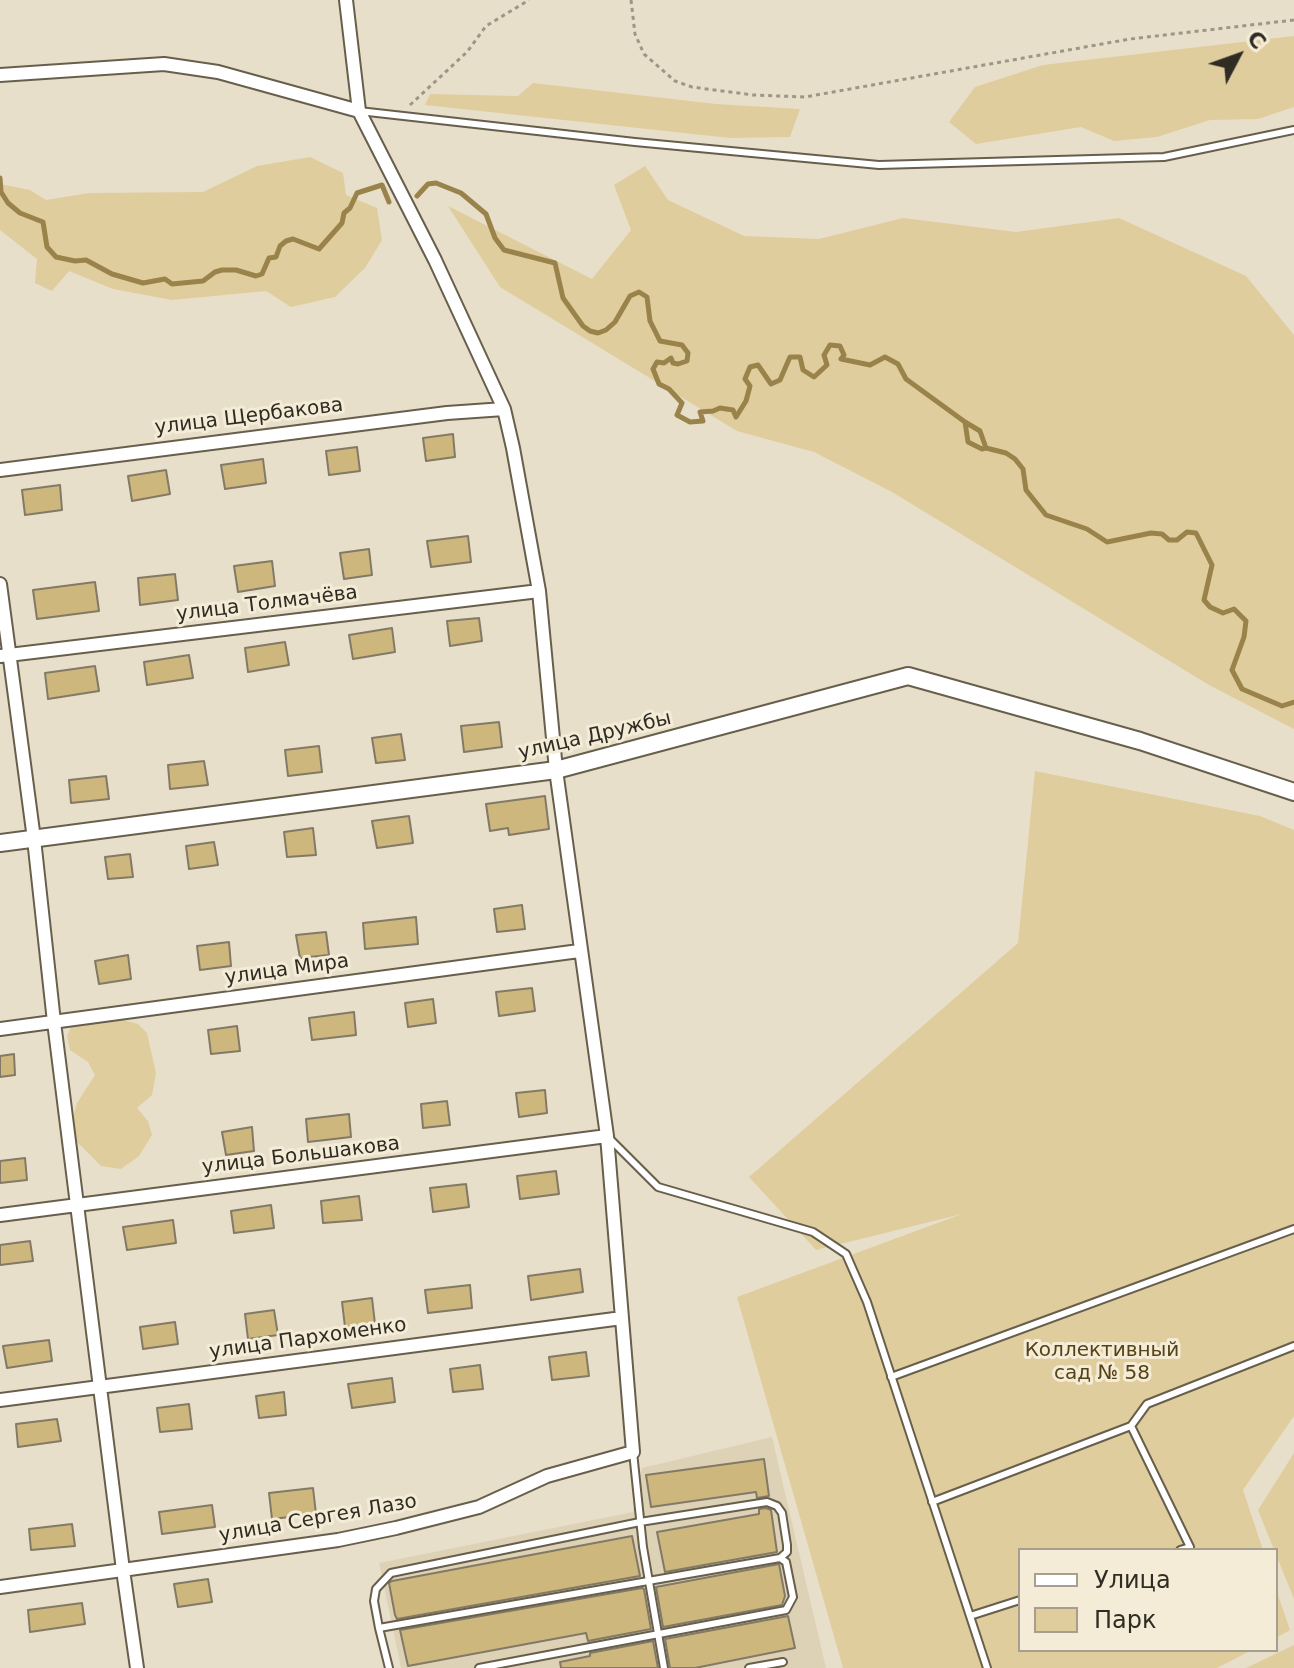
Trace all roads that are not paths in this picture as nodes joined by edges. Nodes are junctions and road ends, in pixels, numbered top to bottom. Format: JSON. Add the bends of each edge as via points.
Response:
{"nodes":[{"id":1,"x":346,"y":0,"type":"edge"},
{"id":2,"x":0,"y":75,"type":"edge"},
{"id":3,"x":359,"y":111,"type":"junction"},
{"id":4,"x":1294,"y":130,"type":"edge"},
{"id":5,"x":504,"y":409,"type":"junction"},
{"id":6,"x":0,"y":470,"type":"edge"},
{"id":7,"x":0,"y":584,"type":"edge"},
{"id":8,"x":539,"y":591,"type":"junction"},
{"id":9,"x":5,"y":655,"type":"edge"},
{"id":10,"x":556,"y":770,"type":"junction"},
{"id":11,"x":1294,"y":792,"type":"edge"},
{"id":12,"x":34,"y":839,"type":"junction"},
{"id":13,"x":0,"y":843,"type":"edge"},
{"id":14,"x":579,"y":951,"type":"junction"},
{"id":15,"x":54,"y":1022,"type":"junction"},
{"id":16,"x":0,"y":1029,"type":"edge"},
{"id":17,"x":607,"y":1136,"type":"junction"},
{"id":18,"x":77,"y":1205,"type":"junction"},
{"id":19,"x":0,"y":1215,"type":"edge"},
{"id":20,"x":1294,"y":1229,"type":"edge"},
{"id":21,"x":622,"y":1318,"type":"junction"},
{"id":22,"x":1294,"y":1346,"type":"edge"},
{"id":23,"x":891,"y":1377,"type":"junction"},
{"id":24,"x":100,"y":1387,"type":"junction"},
{"id":25,"x":0,"y":1400,"type":"edge"},
{"id":26,"x":1131,"y":1426,"type":"junction"},
{"id":27,"x":633,"y":1452,"type":"junction"},
{"id":28,"x":932,"y":1502,"type":"junction"},
{"id":29,"x":640,"y":1522,"type":"junction"},
{"id":30,"x":1187,"y":1548,"type":"edge"},
{"id":31,"x":780,"y":1558,"type":"junction"},
{"id":32,"x":123,"y":1570,"type":"junction"},
{"id":33,"x":648,"y":1580,"type":"junction"},
{"id":34,"x":0,"y":1587,"type":"edge"},
{"id":35,"x":1018,"y":1601,"type":"edge"},
{"id":36,"x":970,"y":1616,"type":"junction"},
{"id":37,"x":379,"y":1628,"type":"junction"},
{"id":38,"x":658,"y":1633,"type":"junction"},
{"id":39,"x":783,"y":1662,"type":"dead end"},
{"id":40,"x":137,"y":1668,"type":"edge"},
{"id":41,"x":389,"y":1668,"type":"edge"},
{"id":42,"x":479,"y":1668,"type":"edge"},
{"id":43,"x":664,"y":1668,"type":"edge"},
{"id":44,"x":749,"y":1668,"type":"edge"},
{"id":45,"x":987,"y":1668,"type":"edge"}],
"edges":[{"from":1,"to":3,"type":"street"},
{"from":2,"to":3,"type":"street","via":[[164,64],[218,72]]},
{"from":3,"to":4,"type":"lane","via":[[879,165],[1164,157]]},
{"from":3,"to":5,"type":"street"},
{"from":5,"to":6,"type":"street","name":"улица Щербакова"},
{"from":5,"to":8,"type":"street"},
{"from":7,"to":9,"type":"street"},
{"from":8,"to":9,"type":"street","name":"улица Толмачёва"},
{"from":8,"to":10,"type":"street"},
{"from":9,"to":12,"type":"street"},
{"from":10,"to":11,"type":"street","name":"улица Дружбы","via":[[908,676],[1140,741]]},
{"from":10,"to":12,"type":"street","name":"улица Дружбы"},
{"from":10,"to":14,"type":"street"},
{"from":12,"to":13,"type":"street","name":"улица Дружбы"},
{"from":12,"to":15,"type":"street"},
{"from":14,"to":15,"type":"street","name":"улица Мира"},
{"from":14,"to":17,"type":"street"},
{"from":15,"to":16,"type":"street","name":"улица Мира"},
{"from":15,"to":18,"type":"street"},
{"from":17,"to":18,"type":"street","name":"улица Большакова"},
{"from":17,"to":21,"type":"street"},
{"from":17,"to":23,"type":"lane","via":[[658,1187],[813,1232],[846,1254]]},
{"from":18,"to":19,"type":"street","name":"улица Большакова"},
{"from":18,"to":24,"type":"street"},
{"from":20,"to":23,"type":"lane"},
{"from":21,"to":24,"type":"street","name":"улица Пархоменко"},
{"from":21,"to":27,"type":"street"},
{"from":22,"to":26,"type":"lane","via":[[1147,1404]]},
{"from":23,"to":28,"type":"lane"},
{"from":24,"to":25,"type":"street","name":"улица Пархоменко"},
{"from":24,"to":32,"type":"street"},
{"from":26,"to":28,"type":"lane"},
{"from":26,"to":30,"type":"lane"},
{"from":27,"to":29,"type":"lane"},
{"from":27,"to":32,"type":"street","name":"улица Сергея Лазо","via":[[547,1476],[479,1507],[440,1518],[338,1540]]},
{"from":28,"to":36,"type":"lane"},
{"from":29,"to":31,"type":"lane","via":[[767,1502],[782,1513],[787,1552]]},
{"from":29,"to":33,"type":"lane"},
{"from":29,"to":37,"type":"lane","via":[[391,1573],[376,1589]]},
{"from":31,"to":33,"type":"lane"},
{"from":31,"to":38,"type":"lane","via":[[786,1562],[793,1597],[786,1610]]},
{"from":32,"to":34,"type":"street","name":"улица Сергея Лазо"},
{"from":32,"to":40,"type":"street"},
{"from":33,"to":37,"type":"lane"},
{"from":33,"to":38,"type":"lane"},
{"from":35,"to":36,"type":"lane"},
{"from":36,"to":45,"type":"lane"},
{"from":37,"to":41,"type":"lane"},
{"from":38,"to":42,"type":"lane"},
{"from":38,"to":43,"type":"lane"},
{"from":39,"to":44,"type":"lane"}]}
